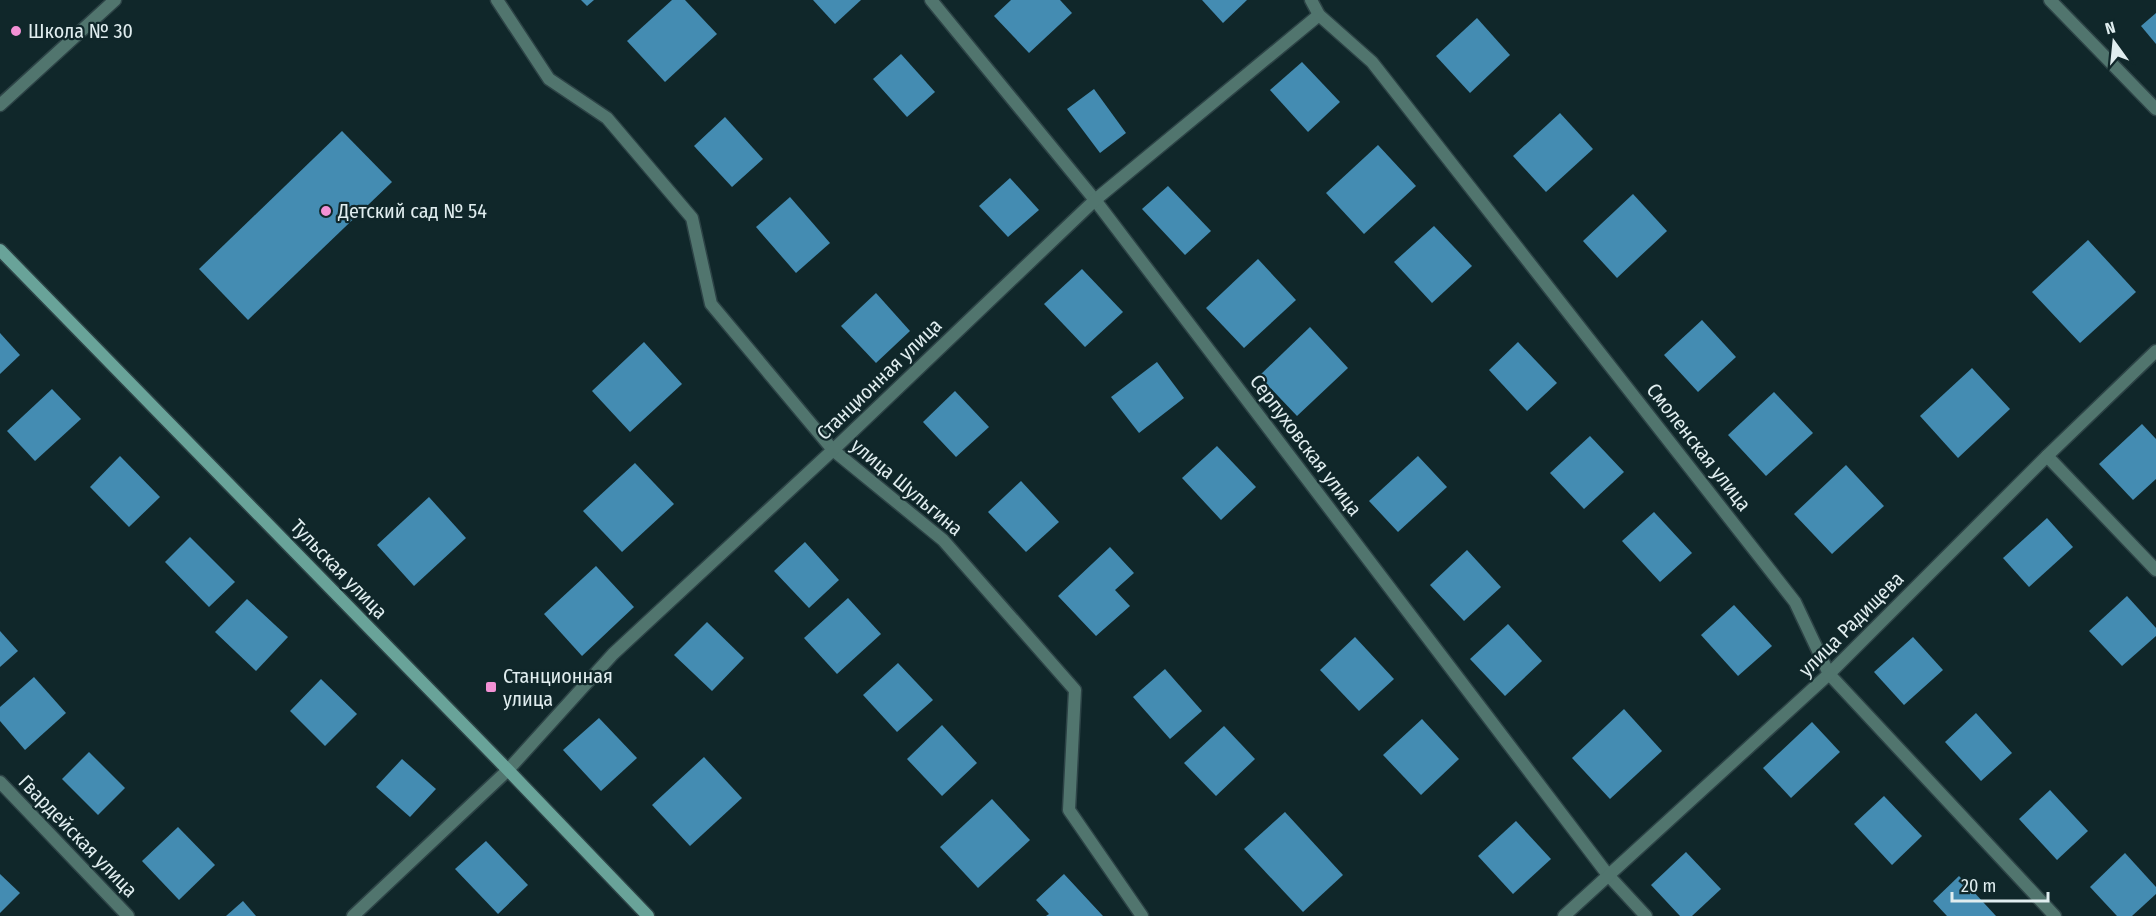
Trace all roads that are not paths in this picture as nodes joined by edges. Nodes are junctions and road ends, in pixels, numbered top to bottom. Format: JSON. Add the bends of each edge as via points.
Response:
{"nodes":[{"id":1,"x":115,"y":0,"type":"edge"},
{"id":2,"x":497,"y":0,"type":"edge"},
{"id":3,"x":931,"y":0,"type":"edge"},
{"id":4,"x":1311,"y":0,"type":"edge"},
{"id":5,"x":2050,"y":0,"type":"edge"},
{"id":6,"x":1320,"y":15,"type":"junction"},
{"id":7,"x":0,"y":105,"type":"edge"},
{"id":8,"x":2156,"y":109,"type":"edge"},
{"id":9,"x":1095,"y":200,"type":"junction"},
{"id":10,"x":0,"y":250,"type":"edge"},
{"id":11,"x":2156,"y":351,"type":"edge"},
{"id":12,"x":832,"y":450,"type":"junction"},
{"id":13,"x":2047,"y":456,"type":"junction"},
{"id":14,"x":2156,"y":570,"type":"edge"},
{"id":15,"x":1829,"y":674,"type":"junction"},
{"id":16,"x":508,"y":770,"type":"junction"},
{"id":17,"x":0,"y":782,"type":"edge"},
{"id":18,"x":1608,"y":874,"type":"junction"},
{"id":19,"x":128,"y":916,"type":"edge"},
{"id":20,"x":353,"y":916,"type":"edge"},
{"id":21,"x":648,"y":916,"type":"edge"},
{"id":22,"x":1142,"y":916,"type":"edge"},
{"id":23,"x":1564,"y":916,"type":"edge"},
{"id":24,"x":1646,"y":916,"type":"edge"},
{"id":25,"x":2055,"y":916,"type":"edge"}],
"edges":[{"from":1,"to":7,"type":"street"},
{"from":2,"to":12,"type":"street","name":"улица Шульгина","via":[[549,79],[607,118],[692,218],[711,304]]},
{"from":3,"to":9,"type":"street","name":"Серпуховская улица"},
{"from":4,"to":6,"type":"street","name":"Смоленская улица"},
{"from":5,"to":8,"type":"street"},
{"from":6,"to":9,"type":"street","name":"Станционная улица"},
{"from":6,"to":15,"type":"street","name":"Смоленская улица","via":[[1372,62],[1795,602]]},
{"from":9,"to":12,"type":"street","name":"Станционная улица"},
{"from":9,"to":18,"type":"street","name":"Серпуховская улица"},
{"from":10,"to":16,"type":"main road","name":"Тульская улица"},
{"from":11,"to":13,"type":"street","name":"улица Радищева"},
{"from":12,"to":16,"type":"street","name":"Станционная улица","via":[[613,654]]},
{"from":12,"to":22,"type":"street","name":"улица Шульгина","via":[[943,540],[1075,690],[1069,810]]},
{"from":13,"to":14,"type":"street"},
{"from":13,"to":15,"type":"street","name":"улица Радищева"},
{"from":15,"to":18,"type":"street","name":"улица Радищева"},
{"from":15,"to":25,"type":"street","name":"Смоленская улица"},
{"from":16,"to":20,"type":"street","name":"Станционная улица"},
{"from":16,"to":21,"type":"main road","name":"Тульская улица"},
{"from":17,"to":19,"type":"street","name":"Гвардейская улица"},
{"from":18,"to":23,"type":"street","name":"улица Радищева"},
{"from":18,"to":24,"type":"street","name":"Серпуховская улица"}]}
